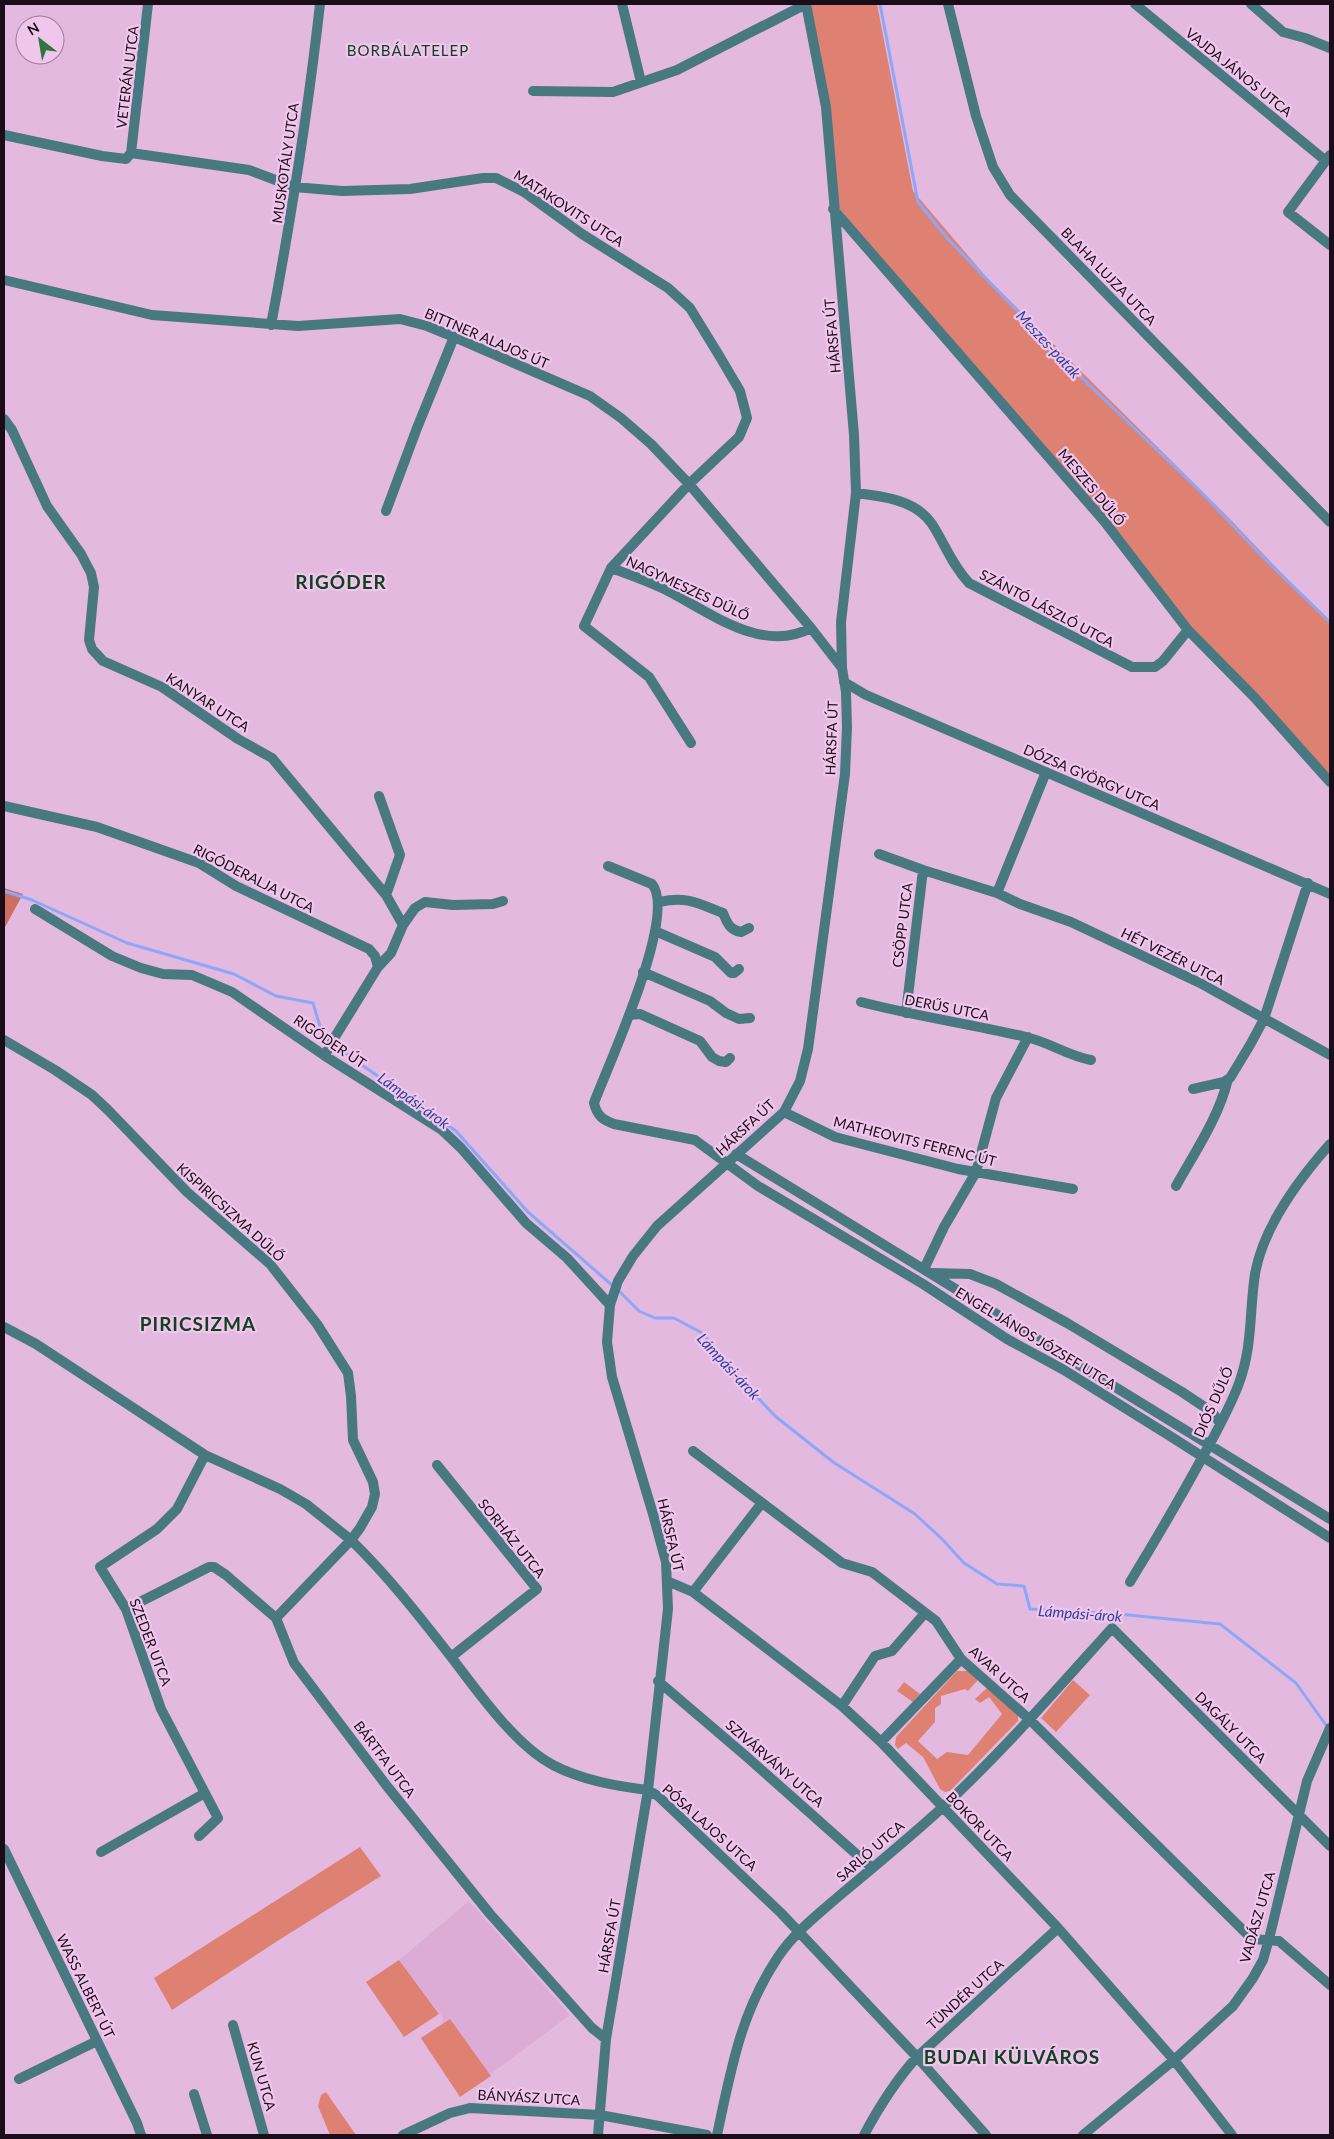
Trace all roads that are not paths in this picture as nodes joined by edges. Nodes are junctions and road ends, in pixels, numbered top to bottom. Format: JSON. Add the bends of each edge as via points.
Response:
{"nodes":[{"id":1,"x":148,"y":4,"type":"edge"},
{"id":2,"x":320,"y":4,"type":"edge"},
{"id":3,"x":622,"y":4,"type":"edge"},
{"id":4,"x":806,"y":4,"type":"edge"},
{"id":5,"x":948,"y":4,"type":"edge"},
{"id":6,"x":1135,"y":4,"type":"edge"},
{"id":7,"x":1251,"y":4,"type":"edge"},
{"id":8,"x":1330,"y":48,"type":"edge"},
{"id":9,"x":641,"y":82,"type":"junction"},
{"id":10,"x":533,"y":91,"type":"dead end"},
{"id":11,"x":4,"y":135,"type":"edge"},
{"id":12,"x":132,"y":153,"type":"junction"},
{"id":13,"x":1328,"y":158,"type":"edge"},
{"id":14,"x":294,"y":187,"type":"junction"},
{"id":15,"x":833,"y":210,"type":"junction"},
{"id":16,"x":1330,"y":245,"type":"edge"},
{"id":17,"x":4,"y":280,"type":"edge"},
{"id":18,"x":271,"y":325,"type":"junction"},
{"id":19,"x":454,"y":337,"type":"junction"},
{"id":20,"x":4,"y":419,"type":"edge"},
{"id":21,"x":689,"y":484,"type":"junction"},
{"id":22,"x":856,"y":493,"type":"junction"},
{"id":23,"x":386,"y":511,"type":"dead end"},
{"id":24,"x":1330,"y":522,"type":"edge"},
{"id":25,"x":611,"y":568,"type":"junction"},
{"id":26,"x":811,"y":628,"type":"junction"},
{"id":27,"x":1188,"y":630,"type":"junction"},
{"id":28,"x":842,"y":668,"type":"junction"},
{"id":29,"x":844,"y":682,"type":"junction"},
{"id":30,"x":691,"y":743,"type":"dead end"},
{"id":31,"x":1046,"y":772,"type":"junction"},
{"id":32,"x":1330,"y":782,"type":"edge"},
{"id":33,"x":379,"y":796,"type":"dead end"},
{"id":34,"x":4,"y":806,"type":"edge"},
{"id":35,"x":879,"y":854,"type":"dead end"},
{"id":36,"x":608,"y":866,"type":"dead end"},
{"id":37,"x":923,"y":870,"type":"junction"},
{"id":38,"x":1308,"y":883,"type":"junction"},
{"id":39,"x":997,"y":893,"type":"junction"},
{"id":40,"x":1330,"y":894,"type":"edge"},
{"id":41,"x":386,"y":895,"type":"junction"},
{"id":42,"x":504,"y":901,"type":"dead end"},
{"id":43,"x":659,"y":902,"type":"junction"},
{"id":44,"x":35,"y":909,"type":"dead end"},
{"id":45,"x":403,"y":925,"type":"junction"},
{"id":46,"x":748,"y":928,"type":"dead end"},
{"id":47,"x":655,"y":931,"type":"junction"},
{"id":48,"x":378,"y":968,"type":"junction"},
{"id":49,"x":739,"y":970,"type":"dead end"},
{"id":50,"x":643,"y":972,"type":"junction"},
{"id":51,"x":860,"y":1002,"type":"dead end"},
{"id":52,"x":906,"y":1013,"type":"junction"},
{"id":53,"x":629,"y":1015,"type":"junction"},
{"id":54,"x":750,"y":1018,"type":"dead end"},
{"id":55,"x":1264,"y":1019,"type":"junction"},
{"id":56,"x":1028,"y":1037,"type":"junction"},
{"id":57,"x":4,"y":1040,"type":"edge"},
{"id":58,"x":1330,"y":1055,"type":"edge"},
{"id":59,"x":326,"y":1056,"type":"junction"},
{"id":60,"x":730,"y":1058,"type":"dead end"},
{"id":61,"x":1091,"y":1060,"type":"dead end"},
{"id":62,"x":1228,"y":1079,"type":"junction"},
{"id":63,"x":1193,"y":1089,"type":"dead end"},
{"id":64,"x":784,"y":1112,"type":"junction"},
{"id":65,"x":1330,"y":1144,"type":"edge"},
{"id":66,"x":736,"y":1154,"type":"junction"},
{"id":67,"x":727,"y":1162,"type":"junction"},
{"id":68,"x":976,"y":1172,"type":"junction"},
{"id":69,"x":1176,"y":1186,"type":"dead end"},
{"id":70,"x":1072,"y":1189,"type":"dead end"},
{"id":71,"x":928,"y":1271,"type":"junction"},
{"id":72,"x":612,"y":1301,"type":"junction"},
{"id":73,"x":4,"y":1327,"type":"edge"},
{"id":74,"x":1220,"y":1423,"type":"junction"},
{"id":75,"x":1210,"y":1444,"type":"junction"},
{"id":76,"x":693,"y":1451,"type":"dead end"},
{"id":77,"x":205,"y":1455,"type":"junction"},
{"id":78,"x":1203,"y":1456,"type":"junction"},
{"id":79,"x":437,"y":1465,"type":"dead end"},
{"id":80,"x":761,"y":1504,"type":"junction"},
{"id":81,"x":1330,"y":1518,"type":"edge"},
{"id":82,"x":1330,"y":1538,"type":"edge"},
{"id":83,"x":351,"y":1540,"type":"junction"},
{"id":84,"x":667,"y":1581,"type":"junction"},
{"id":85,"x":1130,"y":1582,"type":"dead end"},
{"id":86,"x":693,"y":1592,"type":"junction"},
{"id":87,"x":126,"y":1609,"type":"junction"},
{"id":88,"x":925,"y":1614,"type":"junction"},
{"id":89,"x":276,"y":1618,"type":"junction"},
{"id":90,"x":1112,"y":1628,"type":"joint"},
{"id":91,"x":450,"y":1657,"type":"junction"},
{"id":92,"x":961,"y":1659,"type":"junction"},
{"id":93,"x":658,"y":1681,"type":"junction"},
{"id":94,"x":842,"y":1706,"type":"junction"},
{"id":95,"x":1030,"y":1719,"type":"junction"},
{"id":96,"x":1330,"y":1728,"type":"edge"},
{"id":97,"x":881,"y":1742,"type":"junction"},
{"id":98,"x":648,"y":1790,"type":"junction"},
{"id":99,"x":205,"y":1793,"type":"junction"},
{"id":100,"x":943,"y":1807,"type":"junction"},
{"id":101,"x":1299,"y":1815,"type":"junction"},
{"id":102,"x":199,"y":1836,"type":"dead end"},
{"id":103,"x":1330,"y":1846,"type":"edge"},
{"id":104,"x":4,"y":1849,"type":"edge"},
{"id":105,"x":101,"y":1852,"type":"dead end"},
{"id":106,"x":872,"y":1868,"type":"junction"},
{"id":107,"x":1058,"y":1928,"type":"junction"},
{"id":108,"x":798,"y":1931,"type":"junction"},
{"id":109,"x":1268,"y":1939,"type":"junction"},
{"id":110,"x":1330,"y":1985,"type":"edge"},
{"id":111,"x":233,"y":2024,"type":"dead end"},
{"id":112,"x":606,"y":2039,"type":"junction"},
{"id":113,"x":97,"y":2041,"type":"junction"},
{"id":114,"x":917,"y":2057,"type":"junction"},
{"id":115,"x":1174,"y":2060,"type":"junction"},
{"id":116,"x":19,"y":2079,"type":"dead end"},
{"id":117,"x":194,"y":2094,"type":"dead end"},
{"id":118,"x":600,"y":2115,"type":"junction"},
{"id":119,"x":141,"y":2135,"type":"edge"},
{"id":120,"x":207,"y":2135,"type":"edge"},
{"id":121,"x":264,"y":2135,"type":"edge"},
{"id":122,"x":403,"y":2135,"type":"edge"},
{"id":123,"x":598,"y":2135,"type":"edge"},
{"id":124,"x":707,"y":2135,"type":"edge"},
{"id":125,"x":717,"y":2135,"type":"edge"},
{"id":126,"x":864,"y":2135,"type":"edge"},
{"id":127,"x":986,"y":2135,"type":"edge"},
{"id":128,"x":1083,"y":2135,"type":"edge"},
{"id":129,"x":1232,"y":2135,"type":"edge"}],
"edges":[{"from":1,"to":12,"type":"street","name":"VETERÁN UTCA"},
{"from":2,"to":14,"type":"street","name":"MUSKOTÁLY UTCA"},
{"from":3,"to":9,"type":"street"},
{"from":4,"to":9,"type":"street","via":[[677,70]]},
{"from":4,"to":15,"type":"street","name":"HÁRSFA ÚT","via":[[826,107]]},
{"from":5,"to":24,"type":"street","name":"BLAHA LUJZA UTCA","via":[[976,116],[993,167],[1010,195]]},
{"from":6,"to":13,"type":"street","name":"VAJDA JÁNOS UTCA"},
{"from":7,"to":8,"type":"street","via":[[1283,32]]},
{"from":9,"to":10,"type":"street","via":[[613,92]]},
{"from":11,"to":12,"type":"street","name":"MATAKOVITS UTCA","via":[[102,156],[126,159]]},
{"from":12,"to":14,"type":"street","name":"MATAKOVITS UTCA","via":[[249,170]]},
{"from":13,"to":16,"type":"street","via":[[1288,212]]},
{"from":14,"to":18,"type":"street","name":"MUSKOTÁLY UTCA"},
{"from":14,"to":21,"type":"street","name":"MATAKOVITS UTCA","via":[[342,191],[410,189],[496,178],[524,192],[582,234],[668,288],[690,308],[720,356],[740,391],[747,418],[738,437]]},
{"from":15,"to":22,"type":"street","name":"HÁRSFA ÚT","via":[[854,434]]},
{"from":15,"to":27,"type":"street","name":"MESZES DŰLŐ","via":[[1104,522]]},
{"from":17,"to":18,"type":"street","name":"BITTNER ALAJOS ÚT","via":[[152,316]]},
{"from":18,"to":19,"type":"street","name":"BITTNER ALAJOS ÚT","via":[[335,325],[400,319]]},
{"from":19,"to":21,"type":"street","name":"BITTNER ALAJOS ÚT","via":[[590,396],[628,425]]},
{"from":19,"to":23,"type":"street"},
{"from":20,"to":41,"type":"street","name":"KANYAR UTCA","via":[[47,506],[91,572],[94,587],[89,640],[92,649],[103,661],[162,687],[272,758]]},
{"from":21,"to":25,"type":"street","name":"NAGYMESZES DŰLŐ"},
{"from":21,"to":26,"type":"street","name":"BITTNER ALAJOS ÚT"},
{"from":22,"to":27,"type":"street","name":"SZÁNTÓ LÁSZLÓ UTCA","via":[[882,496],[908,505],[924,515],[957,571],[969,582],[1132,667],[1154,667],[1163,661]]},
{"from":22,"to":28,"type":"street","name":"HÁRSFA ÚT","via":[[841,622]]},
{"from":25,"to":26,"type":"street","name":"NAGYMESZES DŰLŐ","via":[[661,587],[730,624],[759,635],[792,636]]},
{"from":25,"to":30,"type":"street","name":"NAGYMESZES DŰLŐ","via":[[584,626],[649,677]]},
{"from":26,"to":28,"type":"street","name":"BITTNER ALAJOS ÚT"},
{"from":27,"to":32,"type":"street","name":"MESZES DŰLŐ","via":[[1255,698]]},
{"from":28,"to":29,"type":"street","name":"HÁRSFA ÚT"},
{"from":29,"to":31,"type":"street","name":"DÓZSA GYÖRGY UTCA","via":[[866,695]]},
{"from":29,"to":64,"type":"street","name":"HÁRSFA ÚT","via":[[847,727],[844,774],[808,1049],[800,1082]]},
{"from":31,"to":38,"type":"street","name":"DÓZSA GYÖRGY UTCA"},
{"from":31,"to":39,"type":"street"},
{"from":33,"to":41,"type":"street","via":[[400,855]]},
{"from":34,"to":48,"type":"street","name":"RIGÓDERALJA UTCA","via":[[97,827],[199,863],[236,886],[369,949]]},
{"from":35,"to":37,"type":"street","name":"HÉT VEZÉR UTCA"},
{"from":36,"to":43,"type":"street","via":[[652,884]]},
{"from":37,"to":39,"type":"street","name":"HÉT VEZÉR UTCA"},
{"from":37,"to":52,"type":"street","name":"CSÖPP UTCA"},
{"from":38,"to":40,"type":"street","name":"DÓZSA GYÖRGY UTCA"},
{"from":38,"to":55,"type":"street"},
{"from":39,"to":55,"type":"street","name":"HÉT VEZÉR UTCA","via":[[1135,952]]},
{"from":41,"to":45,"type":"street","name":"KANYAR UTCA"},
{"from":42,"to":45,"type":"street","via":[[453,905],[426,902],[415,908]]},
{"from":43,"to":46,"type":"street","via":[[680,898],[690,900],[723,913],[729,927],[735,931]]},
{"from":43,"to":47,"type":"street","name":"ENGEL JÁNOS JÓZSEF UTCA"},
{"from":44,"to":59,"type":"street","name":"RIGÓDER ÚT","via":[[112,956],[163,974],[192,975],[232,992]]},
{"from":45,"to":48,"type":"street","via":[[391,954]]},
{"from":47,"to":49,"type":"street","via":[[716,957],[731,973]]},
{"from":47,"to":50,"type":"street","name":"ENGEL JÁNOS JÓZSEF UTCA"},
{"from":48,"to":59,"type":"street"},
{"from":50,"to":53,"type":"street","name":"ENGEL JÁNOS JÓZSEF UTCA"},
{"from":50,"to":54,"type":"street","via":[[710,1001],[739,1019]]},
{"from":51,"to":52,"type":"street","name":"DERŰS UTCA"},
{"from":52,"to":56,"type":"street","name":"DERŰS UTCA"},
{"from":53,"to":60,"type":"street","via":[[640,1014],[700,1041],[719,1061],[726,1062]]},
{"from":53,"to":67,"type":"street","name":"ENGEL JÁNOS JÓZSEF UTCA","via":[[594,1104],[596,1112],[614,1124],[695,1140]]},
{"from":55,"to":58,"type":"street","name":"HÉT VEZÉR UTCA"},
{"from":55,"to":62,"type":"street"},
{"from":56,"to":61,"type":"street","name":"DERŰS UTCA"},
{"from":56,"to":68,"type":"street","via":[[996,1098]]},
{"from":57,"to":83,"type":"street","name":"KISPIRICSIZMA DŰLŐ","via":[[92,1095],[187,1192],[270,1264],[317,1324],[348,1374],[353,1440],[373,1482],[375,1494],[372,1507]]},
{"from":59,"to":72,"type":"street","name":"RIGÓDER ÚT","via":[[442,1130],[526,1223]]},
{"from":62,"to":63,"type":"street","via":[[1206,1088]]},
{"from":62,"to":69,"type":"street","via":[[1211,1122]]},
{"from":64,"to":66,"type":"street","name":"HÁRSFA ÚT"},
{"from":64,"to":68,"type":"street","name":"MATHEOVITS FERENC ÚT","via":[[835,1137]]},
{"from":65,"to":74,"type":"street","name":"DIÓS DŰLŐ","via":[[1294,1190],[1263,1246],[1255,1274],[1250,1342],[1238,1386]]},
{"from":66,"to":67,"type":"street","name":"HÁRSFA ÚT"},
{"from":66,"to":71,"type":"street","name":"ENGEL JÁNOS JÓZSEF UTCA"},
{"from":67,"to":72,"type":"street","name":"HÁRSFA ÚT","via":[[657,1226],[633,1256],[618,1281]]},
{"from":67,"to":78,"type":"street","name":"ENGEL JÁNOS JÓZSEF UTCA","via":[[758,1186]]},
{"from":68,"to":70,"type":"street","name":"MATHEOVITS FERENC ÚT"},
{"from":68,"to":71,"type":"street","via":[[944,1227]]},
{"from":71,"to":74,"type":"street","via":[[970,1274],[996,1284],[1182,1392],[1212,1412]]},
{"from":71,"to":75,"type":"street","name":"ENGEL JÁNOS JÓZSEF UTCA"},
{"from":72,"to":84,"type":"street","name":"HÁRSFA ÚT","via":[[607,1342],[612,1377],[666,1562]]},
{"from":73,"to":77,"type":"street","via":[[36,1344]]},
{"from":74,"to":75,"type":"street","name":"DIÓS DŰLŐ"},
{"from":75,"to":78,"type":"street","name":"DIÓS DŰLŐ"},
{"from":75,"to":81,"type":"street","name":"ENGEL JÁNOS JÓZSEF UTCA"},
{"from":76,"to":80,"type":"street","name":"AVAR UTCA"},
{"from":77,"to":83,"type":"street","via":[[298,1499]]},
{"from":77,"to":87,"type":"street","name":"SZEDER UTCA","via":[[177,1510],[157,1529],[100,1567]]},
{"from":78,"to":82,"type":"street","name":"ENGEL JÁNOS JÓZSEF UTCA"},
{"from":78,"to":85,"type":"street","name":"DIÓS DŰLŐ"},
{"from":79,"to":91,"type":"street","name":"SORHÁZ UTCA","via":[[537,1589]]},
{"from":80,"to":86,"type":"street"},
{"from":80,"to":88,"type":"street","name":"AVAR UTCA","via":[[842,1563],[872,1572]]},
{"from":83,"to":89,"type":"street","name":"KISPIRICSIZMA DŰLŐ"},
{"from":83,"to":91,"type":"street","name":"PÓSA LAJOS UTCA","via":[[376,1564]]},
{"from":84,"to":86,"type":"street","name":"BOKOR UTCA"},
{"from":84,"to":93,"type":"street","name":"HÁRSFA ÚT","via":[[668,1609]]},
{"from":86,"to":94,"type":"street","name":"BOKOR UTCA"},
{"from":87,"to":89,"type":"street","name":"BÁRTFA UTCA","via":[[214,1567]]},
{"from":87,"to":99,"type":"street","name":"SZEDER UTCA","via":[[161,1709]]},
{"from":88,"to":92,"type":"street","name":"AVAR UTCA","via":[[936,1621]]},
{"from":88,"to":94,"type":"street","via":[[892,1651],[875,1656]]},
{"from":89,"to":112,"type":"street","name":"BÁRTFA UTCA","via":[[294,1663],[426,1835],[490,1914],[592,2028]]},
{"from":90,"to":95,"type":"street","name":"SARLÓ UTCA"},
{"from":90,"to":101,"type":"street","name":"DAGÁLY UTCA"},
{"from":91,"to":98,"type":"street","name":"PÓSA LAJOS UTCA","via":[[506,1724],[533,1752],[552,1765],[578,1776]]},
{"from":92,"to":95,"type":"street","name":"AVAR UTCA"},
{"from":92,"to":97,"type":"street"},
{"from":93,"to":98,"type":"street","name":"HÁRSFA ÚT"},
{"from":93,"to":106,"type":"street","name":"SZIVÁRVÁNY UTCA"},
{"from":94,"to":97,"type":"street","name":"BOKOR UTCA"},
{"from":95,"to":100,"type":"street","name":"SARLÓ UTCA"},
{"from":95,"to":109,"type":"street","name":"AVAR UTCA","via":[[1252,1939]]},
{"from":96,"to":101,"type":"street","name":"VADÁSZ UTCA","via":[[1306,1781]]},
{"from":97,"to":100,"type":"street","name":"BOKOR UTCA"},
{"from":98,"to":108,"type":"street","name":"PÓSA LAJOS UTCA","via":[[724,1857]]},
{"from":98,"to":112,"type":"street","name":"HÁRSFA ÚT"},
{"from":99,"to":102,"type":"street","name":"SZEDER UTCA","via":[[218,1818]]},
{"from":99,"to":105,"type":"street"},
{"from":100,"to":106,"type":"street","name":"SARLÓ UTCA"},
{"from":100,"to":107,"type":"street","name":"BOKOR UTCA"},
{"from":101,"to":103,"type":"street","name":"DAGÁLY UTCA"},
{"from":101,"to":109,"type":"street","name":"VADÁSZ UTCA"},
{"from":104,"to":113,"type":"street","name":"WASS ALBERT ÚT"},
{"from":106,"to":108,"type":"street","name":"SARLÓ UTCA"},
{"from":107,"to":114,"type":"street","name":"TÜNDÉR UTCA"},
{"from":107,"to":115,"type":"street","name":"BOKOR UTCA"},
{"from":108,"to":114,"type":"street","name":"PÓSA LAJOS UTCA"},
{"from":108,"to":125,"type":"street","name":"SARLÓ UTCA","via":[[769,1971],[744,2021]]},
{"from":109,"to":110,"type":"street","name":"AVAR UTCA","via":[[1279,1941]]},
{"from":109,"to":115,"type":"street","name":"VADÁSZ UTCA","via":[[1263,1960],[1233,2006]]},
{"from":111,"to":121,"type":"street","name":"KUN UTCA"},
{"from":112,"to":118,"type":"street","name":"HÁRSFA ÚT"},
{"from":113,"to":116,"type":"street"},
{"from":113,"to":119,"type":"street","name":"WASS ALBERT ÚT"},
{"from":114,"to":126,"type":"street","name":"TÜNDÉR UTCA","via":[[883,2100]]},
{"from":114,"to":127,"type":"street","name":"PÓSA LAJOS UTCA"},
{"from":115,"to":128,"type":"street","name":"VADÁSZ UTCA"},
{"from":115,"to":129,"type":"street","name":"BOKOR UTCA"},
{"from":117,"to":120,"type":"street"},
{"from":118,"to":122,"type":"street","name":"BÁNYÁSZ UTCA","via":[[470,2108],[450,2112]]},
{"from":118,"to":123,"type":"street","name":"HÁRSFA ÚT"},
{"from":118,"to":124,"type":"street","name":"BÁNYÁSZ UTCA"}]}
